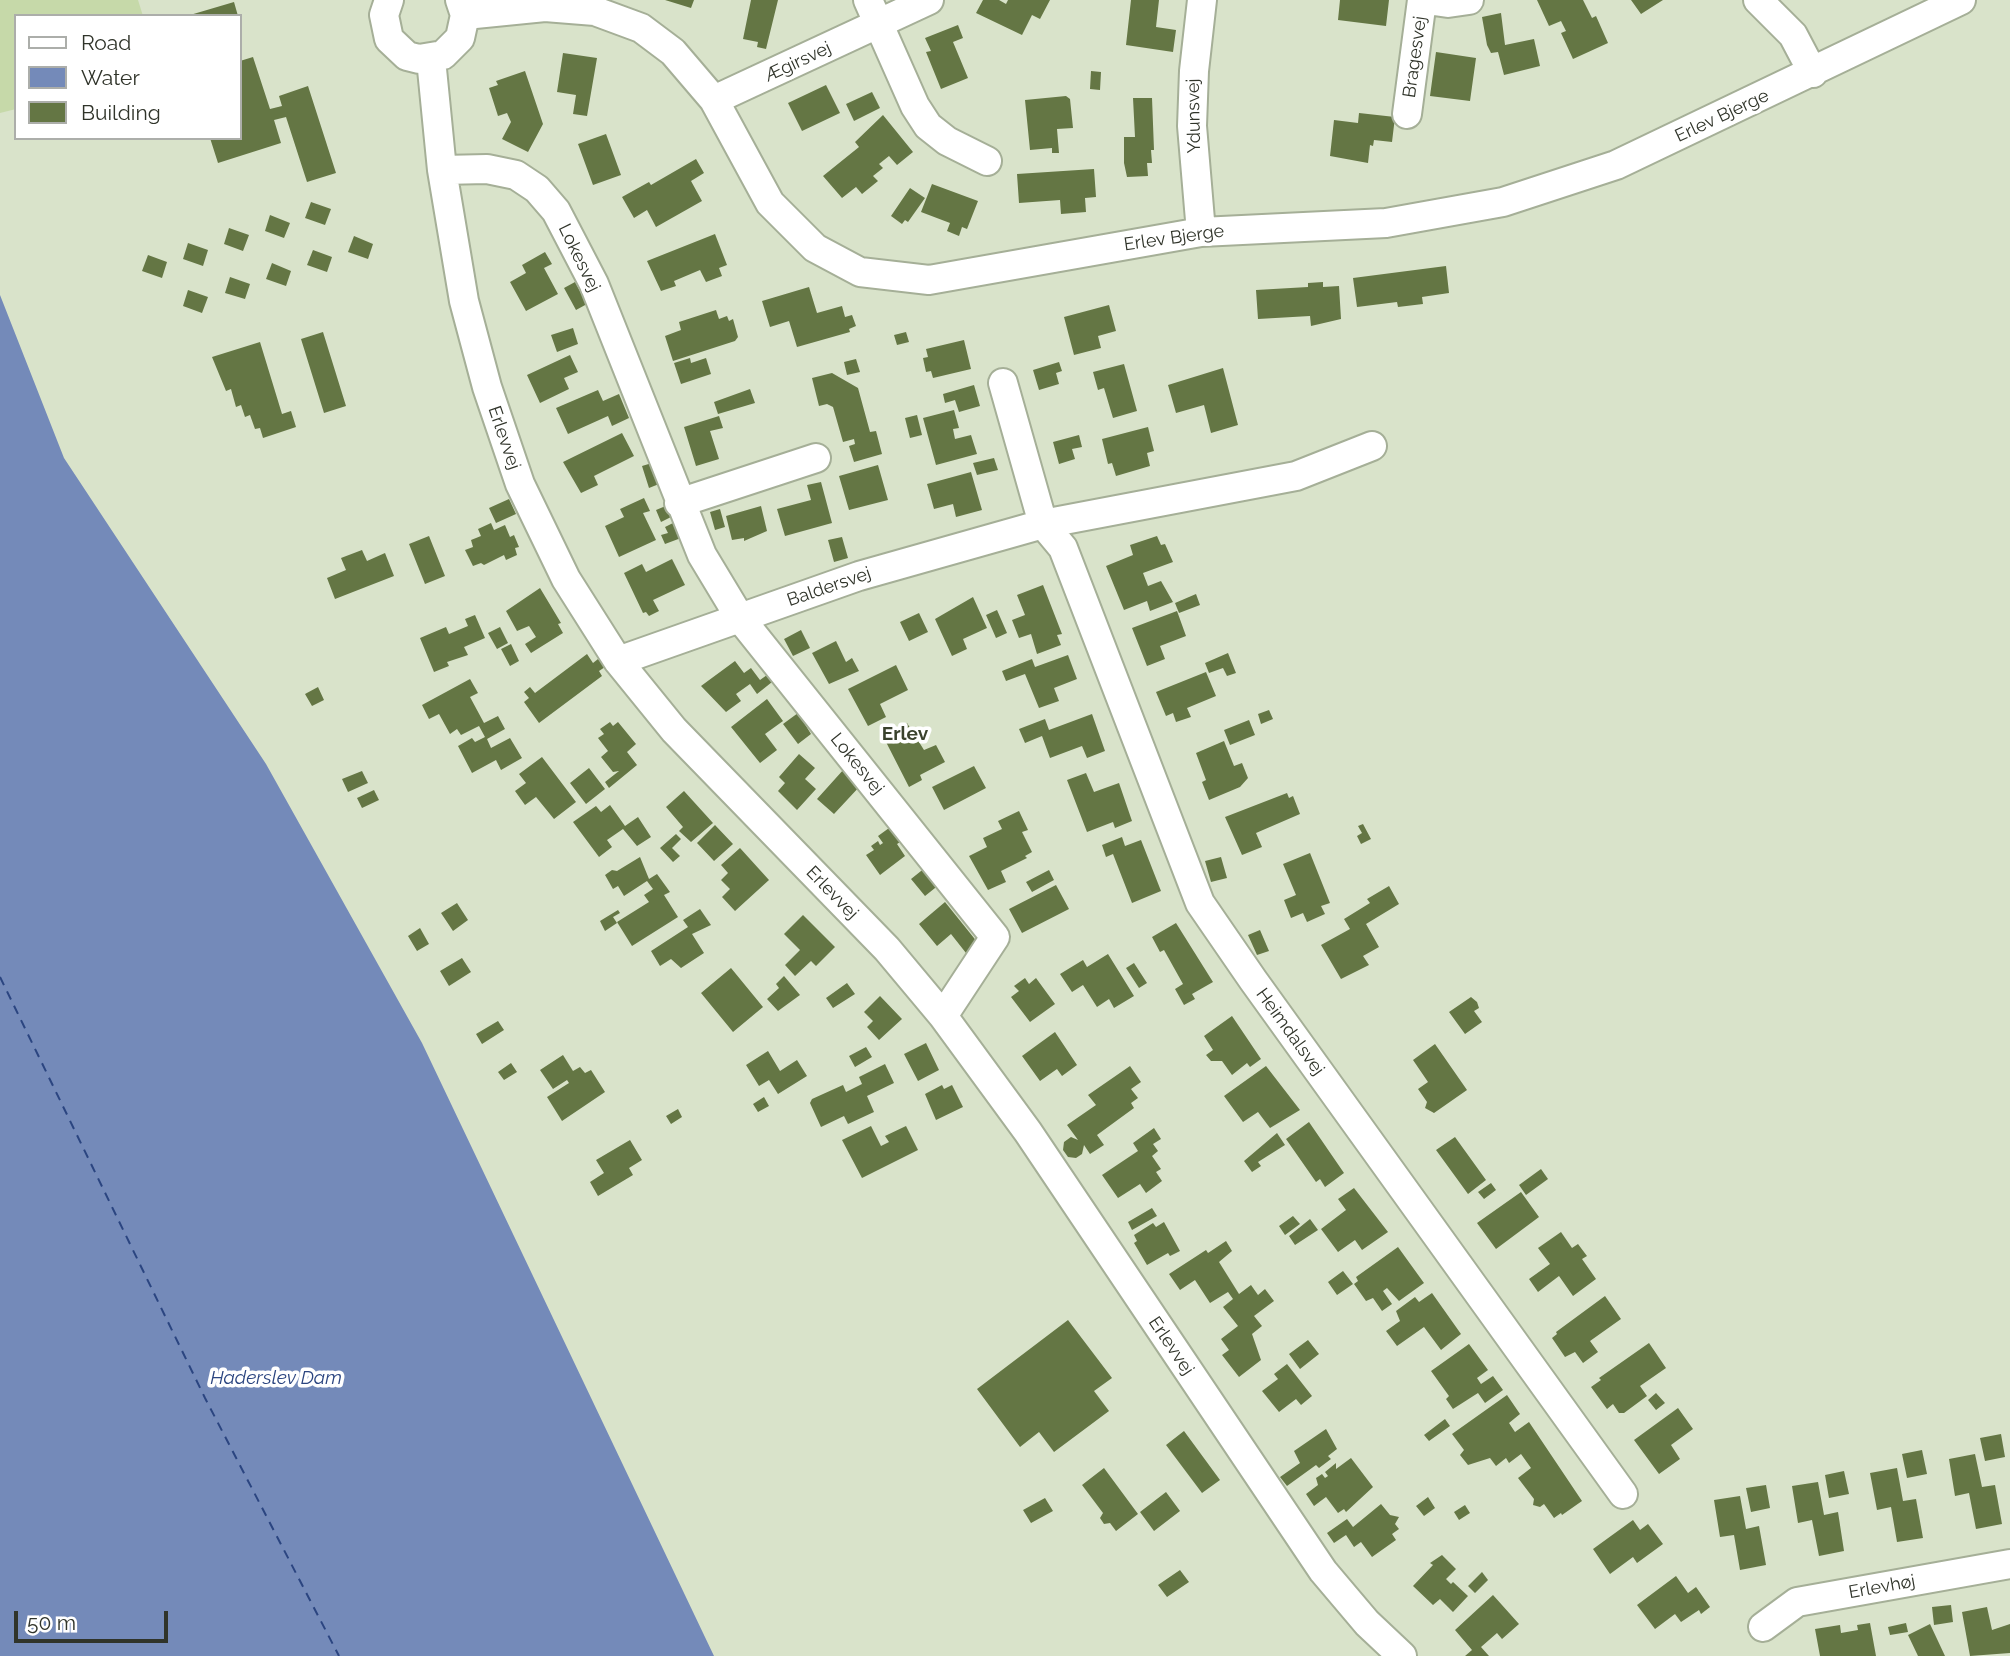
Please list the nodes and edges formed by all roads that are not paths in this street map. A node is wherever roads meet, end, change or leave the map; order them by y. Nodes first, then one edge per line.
1 (389, 0) edge
2 (929, 0) edge
3 (1202, 0) edge
4 (1425, 0) edge
5 (1469, 0) edge
6 (1758, 0) edge
7 (1951, 2) edge
8 (462, 7) edge
9 (875, 12) edge
10 (431, 59) junction
11 (1813, 73) junction
12 (715, 100) junction
13 (1407, 114) dead end
14 (987, 161) dead end
15 (443, 170) junction
16 (1201, 232) junction
17 (1003, 383) dead end
18 (1372, 446) dead end
19 (816, 458) dead end
20 (679, 503) junction
21 (1043, 524) junction
22 (740, 618) junction
23 (618, 661) junction
24 (943, 1016) junction
25 (1622, 1494) dead end
26 (2010, 1564) edge
27 (1763, 1627) dead end
28 (1402, 1656) edge

1 - 10 street
2 - 9 street, Ægirsvej
3 - 16 street, Ydunsvej
4 - 5 street, Bragesvej
4 - 13 street, Bragesvej
6 - 11 street
7 - 11 street, Erlev Bjerge
8 - 10 street
8 - 12 street, Erlev Bjerge
9 - 12 street, Ægirsvej
9 - 14 street
10 - 15 street, Erlevvej
11 - 16 street, Erlev Bjerge
12 - 16 street, Erlev Bjerge
15 - 20 street, Lokesvej
15 - 23 street, Erlevvej
17 - 21 street
18 - 21 street, Baldersvej
19 - 20 street
20 - 22 street, Lokesvej
21 - 22 street, Baldersvej
21 - 25 street, Heimdalsvej
22 - 23 street, Baldersvej
22 - 24 street, Lokesvej
23 - 24 street, Erlevvej
24 - 28 street, Erlevvej
26 - 27 street, Erlevhøj

